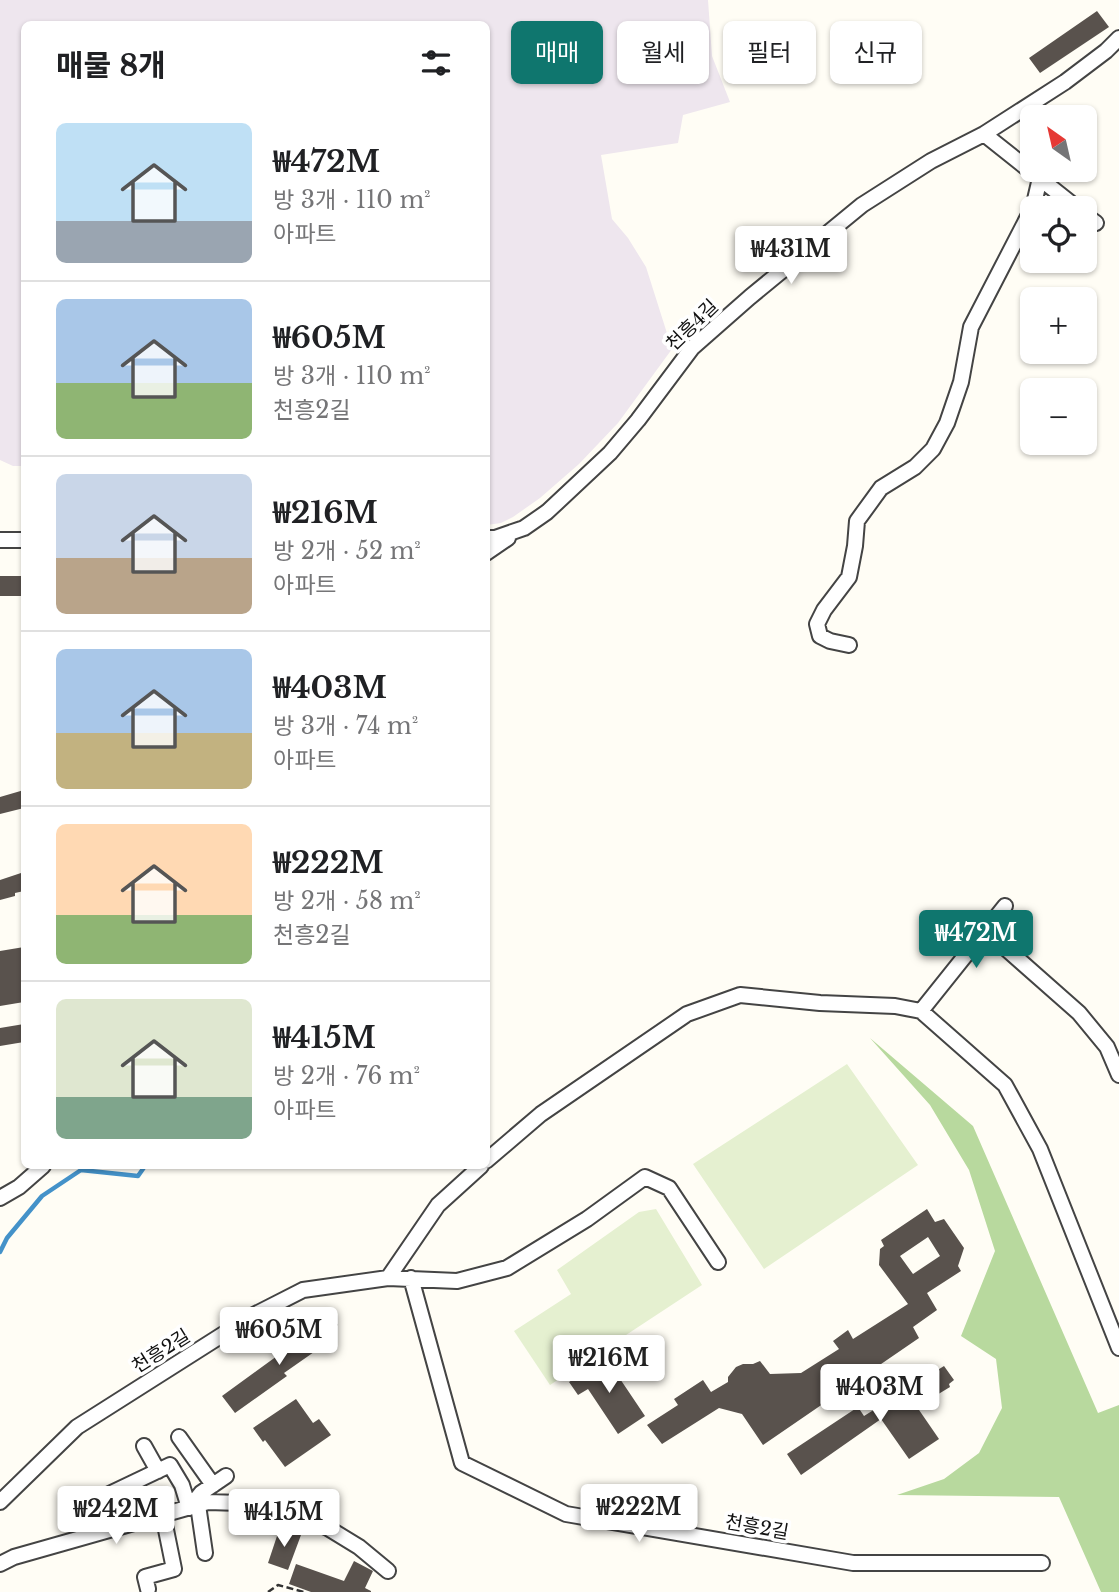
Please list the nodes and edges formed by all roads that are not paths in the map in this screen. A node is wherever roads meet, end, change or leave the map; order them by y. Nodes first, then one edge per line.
1 (1119, 38) edge
2 (984, 134) junction
3 (1020, 162) edge
4 (1045, 182) edge
5 (1062, 196) edge
6 (1020, 234) edge
7 (524, 527) junction
8 (490, 538) edge
9 (0, 540) edge
10 (21, 540) edge
11 (490, 550) edge
12 (849, 645) dead end
13 (1004, 906) dead end
14 (985, 930) junction
15 (921, 1012) junction
16 (1119, 1075) edge
17 (490, 1158) edge
18 (39, 1169) edge
19 (478, 1169) edge
20 (0, 1198) edge
21 (718, 1262) dead end
22 (388, 1278) junction
23 (411, 1278) junction
24 (1119, 1348) edge
25 (179, 1437) dead end
26 (144, 1447) dead end
27 (158, 1471) junction
28 (226, 1476) dead end
29 (213, 1485) junction
30 (106, 1496) dead end
31 (0, 1502) edge
32 (193, 1506) junction
33 (163, 1515) junction
34 (205, 1553) dead end
35 (1042, 1563) dead end
36 (0, 1564) edge
37 (388, 1572) dead end
38 (148, 1589) dead end

1 - 2 street, 천흥4길
2 - 3 street
2 - 7 street, 천흥4길
4 - 5 street
6 - 12 street
7 - 8 street, 천흥4길
7 - 11 street
9 - 10 street
13 - 14 street
14 - 15 street
14 - 16 street
15 - 17 street
15 - 24 street
18 - 20 street
19 - 22 street
21 - 23 street, 천흥2길
22 - 23 street, 천흥2길
22 - 31 street, 천흥2길
23 - 35 street, 천흥2길
25 - 29 street
26 - 27 street
27 - 30 street
27 - 32 street
28 - 29 street
29 - 32 street
32 - 33 street
32 - 34 street
32 - 37 street
33 - 36 street
33 - 38 street

